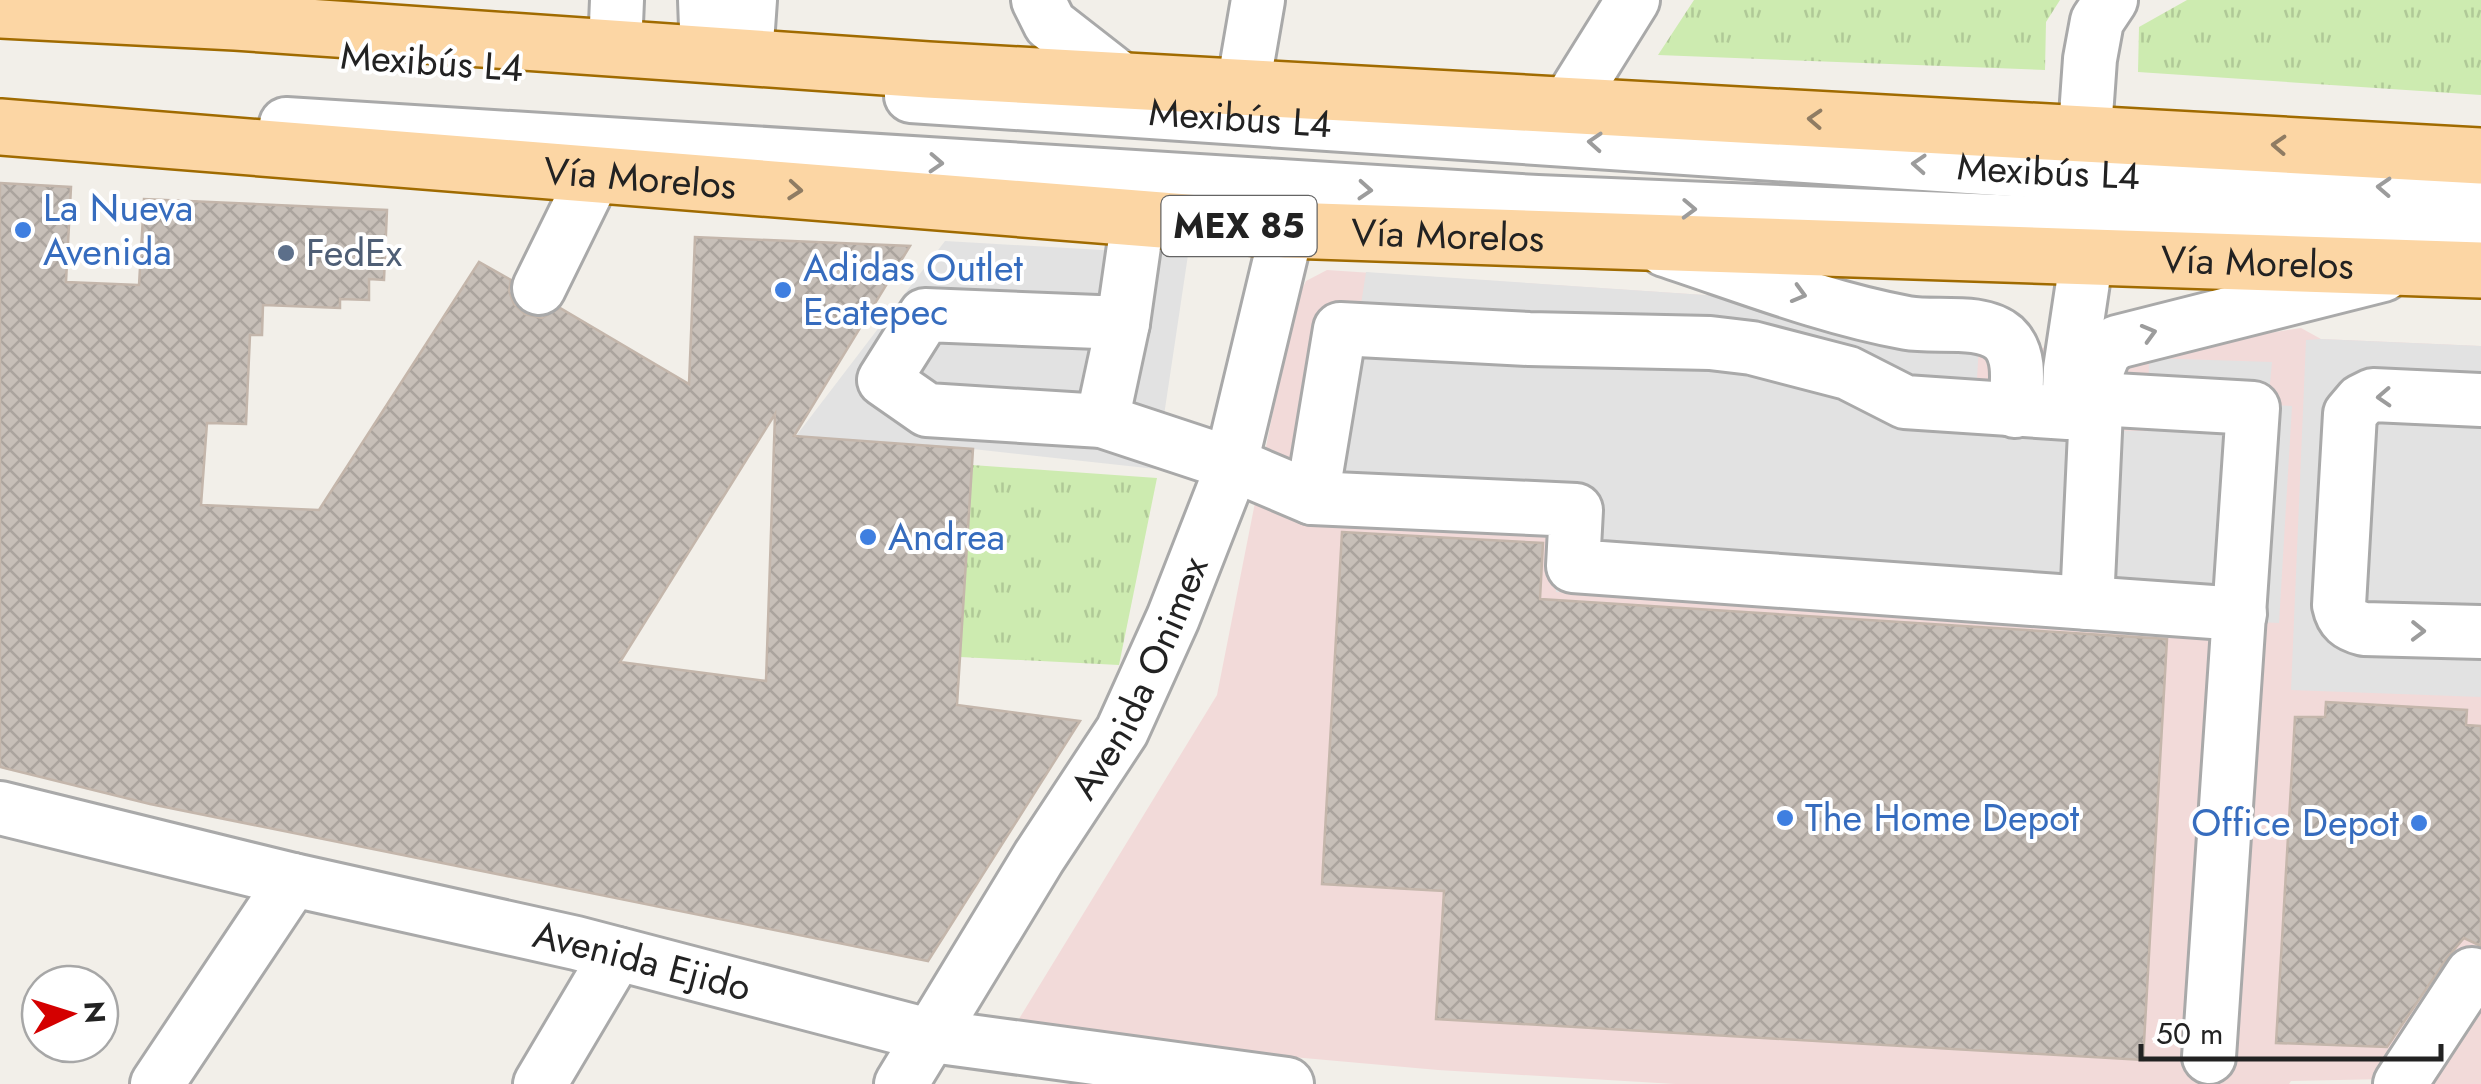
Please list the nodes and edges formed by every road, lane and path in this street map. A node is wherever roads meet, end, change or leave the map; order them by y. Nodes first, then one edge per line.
1 (705, 0) edge
2 (750, 0) edge
3 (1038, 0) edge
4 (1258, 0) edge
5 (1633, 0) edge
6 (2148, 0) edge
7 (0, 10) edge
8 (236, 11) edge
9 (2104, 11) edge
10 (616, 24) edge
11 (0, 34) edge
12 (726, 56) junction
13 (1123, 81) junction
14 (1243, 88) junction
15 (0, 105) edge
16 (1567, 106) junction
17 (0, 127) edge
18 (2083, 152) junction
19 (2481, 156) edge
20 (596, 174) junction
21 (2481, 192) edge
22 (1138, 218) junction
23 (1286, 230) junction
24 (2077, 240) junction
25 (2481, 240) edge
26 (1640, 242) junction
27 (2413, 268) junction
28 (2481, 270) edge
29 (539, 288) dead end
30 (1123, 323) junction
31 (2097, 398) junction
32 (2481, 400) edge
33 (2028, 412) junction
34 (1102, 421) junction
35 (1232, 464) junction
36 (1312, 498) junction
37 (2072, 602) junction
38 (2240, 614) junction
39 (2481, 632) edge
40 (0, 808) edge
41 (293, 880) junction
42 (617, 954) junction
43 (2472, 974) dead end
44 (932, 1036) junction
45 (2209, 1057) dead end
46 (1256, 1083) edge
47 (157, 1084) edge
48 (540, 1084) edge
49 (901, 1084) edge
50 (2400, 1084) edge

1 - 12 street
2 - 12 street
3 - 13 street
4 - 14 street
5 - 16 street
6 - 9 street
7 - 8 main road
8 - 10 main road
9 - 18 street
10 - 12 main road
18 -> 11 street, Mexibús L4
12 - 13 main road
13 - 14 main road
14 - 16 main road
15 -> 24 street, Mexibús L4
18 -> 16 main road
17 - 20 main road, Vía Morelos / MEX 85
19 -> 18 main road
21 -> 18 street, Mexibús L4
18 - 24 street
20 -> 22 main road, Vía Morelos / MEX 85
20 - 29 street
22 - 23 main road, Vía Morelos / MEX 85
22 - 30 street
23 - 26 main road, Vía Morelos / MEX 85
23 - 35 street, Avenida Onimex
24 - 25 street, Mexibús L4
24 - 26 main road, Vía Morelos / MEX 85
24 - 27 main road, Vía Morelos / MEX 85
24 - 33 street
26 -> 33 street
27 - 28 main road, Vía Morelos / MEX 85
31 -> 27 street
30 - 34 street
30 - 34 street
31 - 37 street
31 - 38 street
32 -> 39 street
33 - 36 street
34 - 35 street
35 - 36 street
35 - 44 street, Avenida Onimex
36 - 37 street
37 - 38 street
38 - 45 street
40 - 41 street, Avenida Ejido
41 - 42 street, Avenida Ejido
41 - 47 street
42 - 44 street, Avenida Ejido
42 - 48 street
43 - 50 street
44 - 46 street, Avenida Ejido
44 - 49 street, Avenida Onimex

